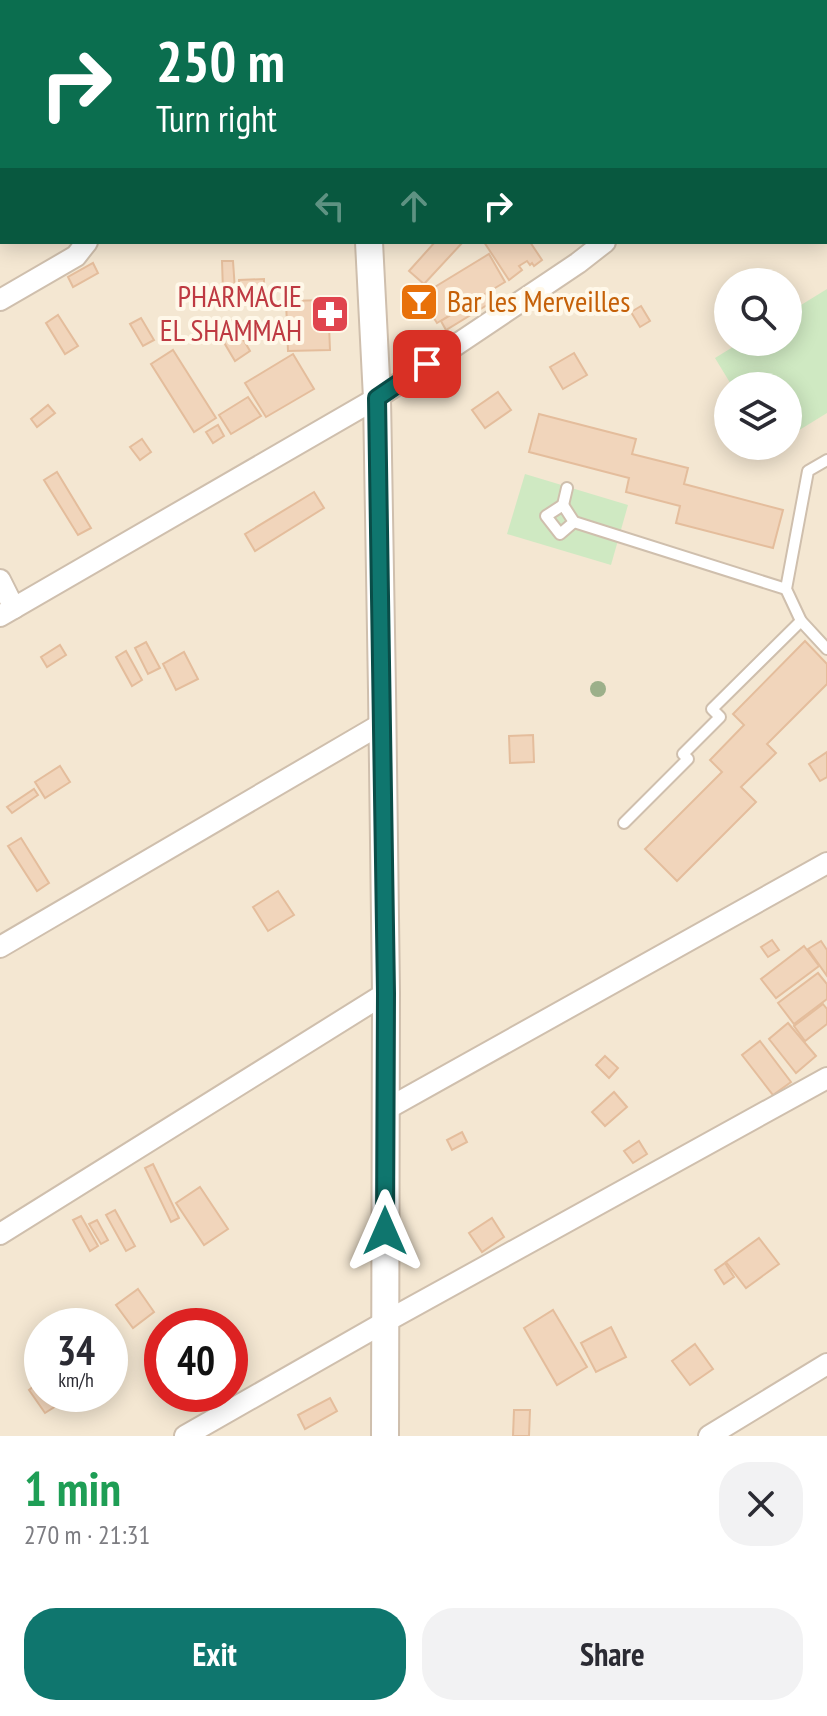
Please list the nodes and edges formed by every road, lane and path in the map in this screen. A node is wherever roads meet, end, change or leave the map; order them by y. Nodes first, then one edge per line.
1 (85, 244) edge
2 (369, 244) edge
3 (602, 244) edge
4 (0, 300) edge
5 (377, 398) junction
6 (827, 460) edge
7 (567, 488) dead end
8 (563, 505) junction
9 (574, 522) junction
10 (0, 580) edge
11 (786, 589) junction
12 (7, 612) edge
13 (801, 621) junction
14 (827, 649) edge
15 (383, 723) junction
16 (624, 823) dead end
17 (827, 863) edge
18 (0, 947) edge
19 (386, 993) junction
20 (827, 1078) edge
21 (385, 1110) junction
22 (0, 1234) edge
23 (385, 1322) junction
24 (827, 1364) edge
25 (185, 1436) edge
26 (385, 1436) edge
27 (709, 1436) edge

1 - 4 street
2 - 5 street
3 - 5 street
5 - 12 street
5 - 15 street
6 - 11 lane
7 - 8 lane
8 - 9 lane
8 - 9 lane
9 - 11 lane
10 - 12 street
11 - 13 lane
13 - 14 lane
13 - 16 lane
15 - 18 street
15 - 19 street
17 - 21 street
19 - 21 street
19 - 22 street
20 - 23 street
21 - 23 street
23 - 25 street
23 - 26 street
24 - 27 street

